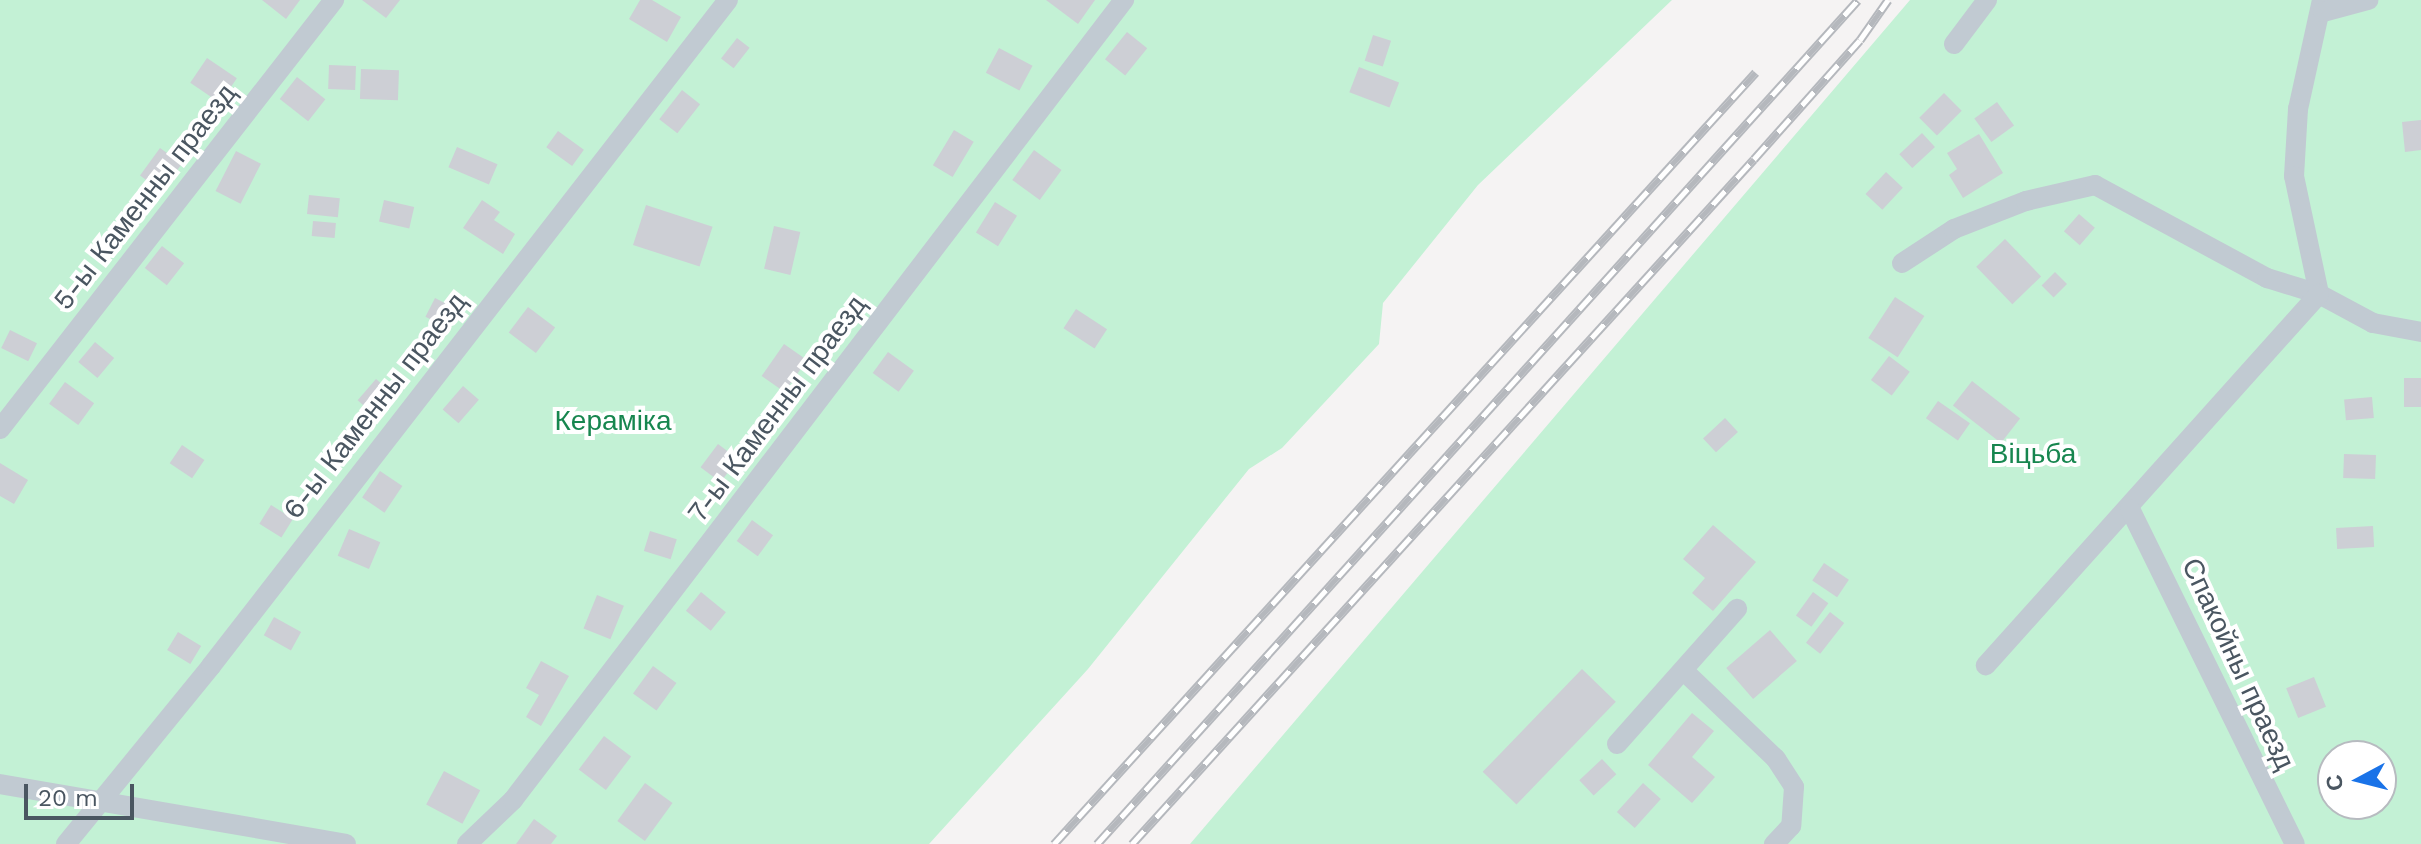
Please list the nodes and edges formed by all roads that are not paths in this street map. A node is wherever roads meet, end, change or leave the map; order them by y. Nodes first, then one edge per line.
1 (334, 0) edge
2 (728, 0) edge
3 (1124, 0) edge
4 (1987, 0) edge
5 (2368, 0) edge
6 (2322, 6) edge
7 (1954, 44) dead end
8 (1902, 263) dead end
9 (2319, 294) junction
10 (2421, 332) edge
11 (0, 429) edge
12 (2130, 509) junction
13 (1737, 609) dead end
14 (1986, 665) dead end
15 (1684, 671) junction
16 (1617, 744) dead end
17 (0, 784) edge
18 (99, 801) junction
19 (66, 844) edge
20 (346, 844) edge
21 (467, 844) edge
22 (1774, 844) edge
23 (2295, 844) edge

1 - 11 lane, 5-ы Каменны праезд
2 - 18 lane, 6-ы Каменны праезд
3 - 21 lane, 7-ы Каменны праезд
4 - 7 lane
5 - 6 lane
6 - 9 lane
8 - 9 lane
9 - 10 lane
9 - 12 lane
12 - 14 lane
12 - 23 lane, Спакойны праезд
13 - 15 lane
15 - 16 lane
15 - 22 lane
17 - 18 lane
18 - 19 lane, 6-ы Каменны праезд
18 - 20 lane

